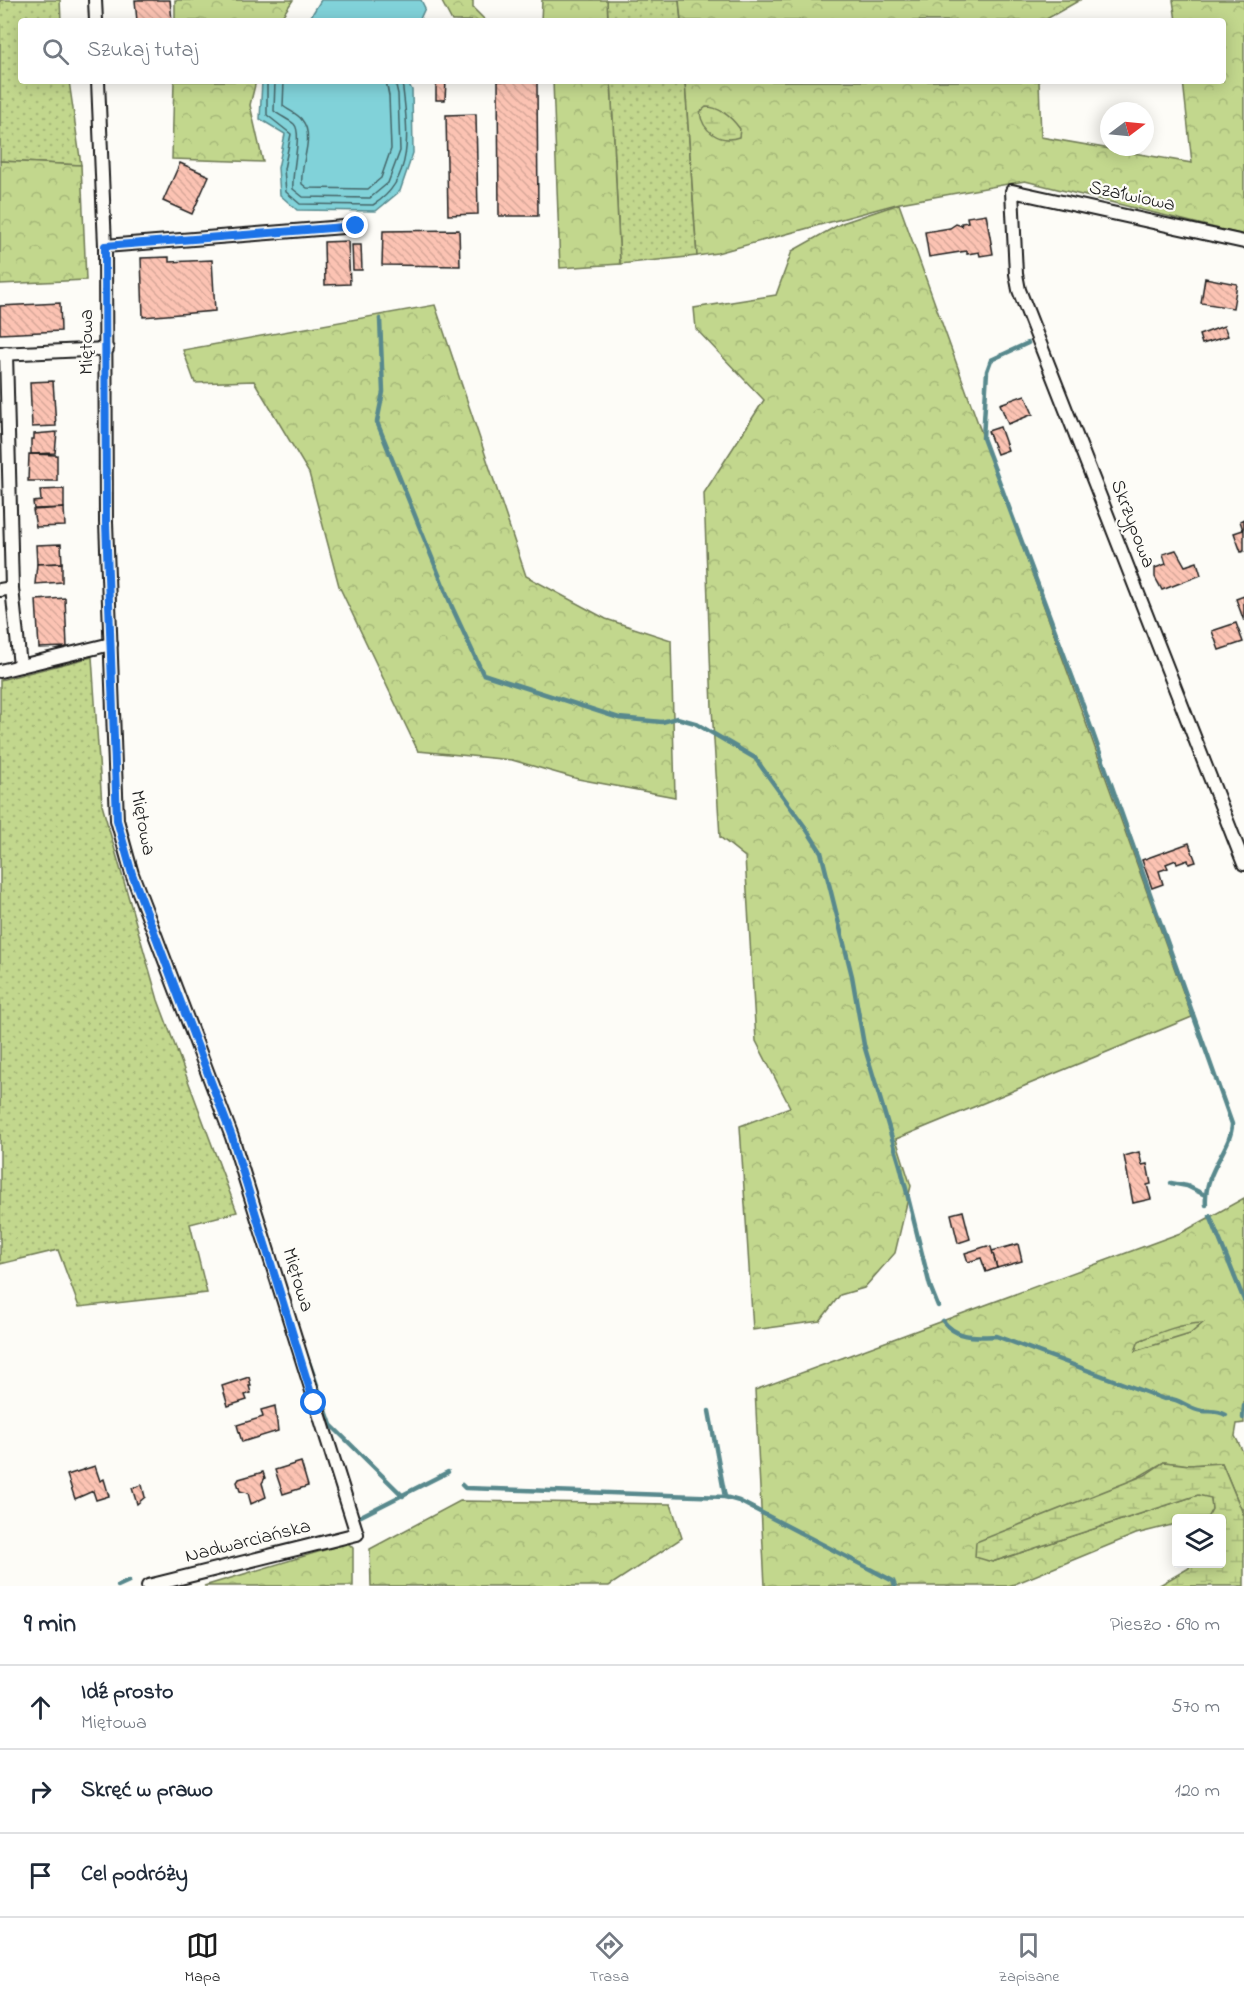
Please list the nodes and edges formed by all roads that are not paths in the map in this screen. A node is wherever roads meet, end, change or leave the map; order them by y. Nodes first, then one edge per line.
1 (95, 0) edge
2 (96, 18) edge
3 (98, 84) edge
4 (1012, 191) joint
5 (356, 226) dead end
6 (1244, 242) edge
7 (105, 246) junction
8 (107, 349) junction
9 (3, 354) edge
10 (5, 458) edge
11 (6, 589) edge
12 (111, 644) junction
13 (20, 666) junction
14 (0, 671) edge
15 (1244, 864) edge
16 (357, 1534) joint
17 (147, 1586) edge

1 - 2 street
3 - 7 street, Miętowa
4 - 6 street, Szałwiowa
4 - 15 street, Skrzypowa
5 - 7 street
7 - 8 street, Miętowa
8 - 9 street
8 - 12 street, Miętowa
9 - 10 street
10 - 11 street
11 - 13 street
12 - 13 street
12 - 16 street, Miętowa
13 - 14 street
16 - 17 street, Nadwarciańska

